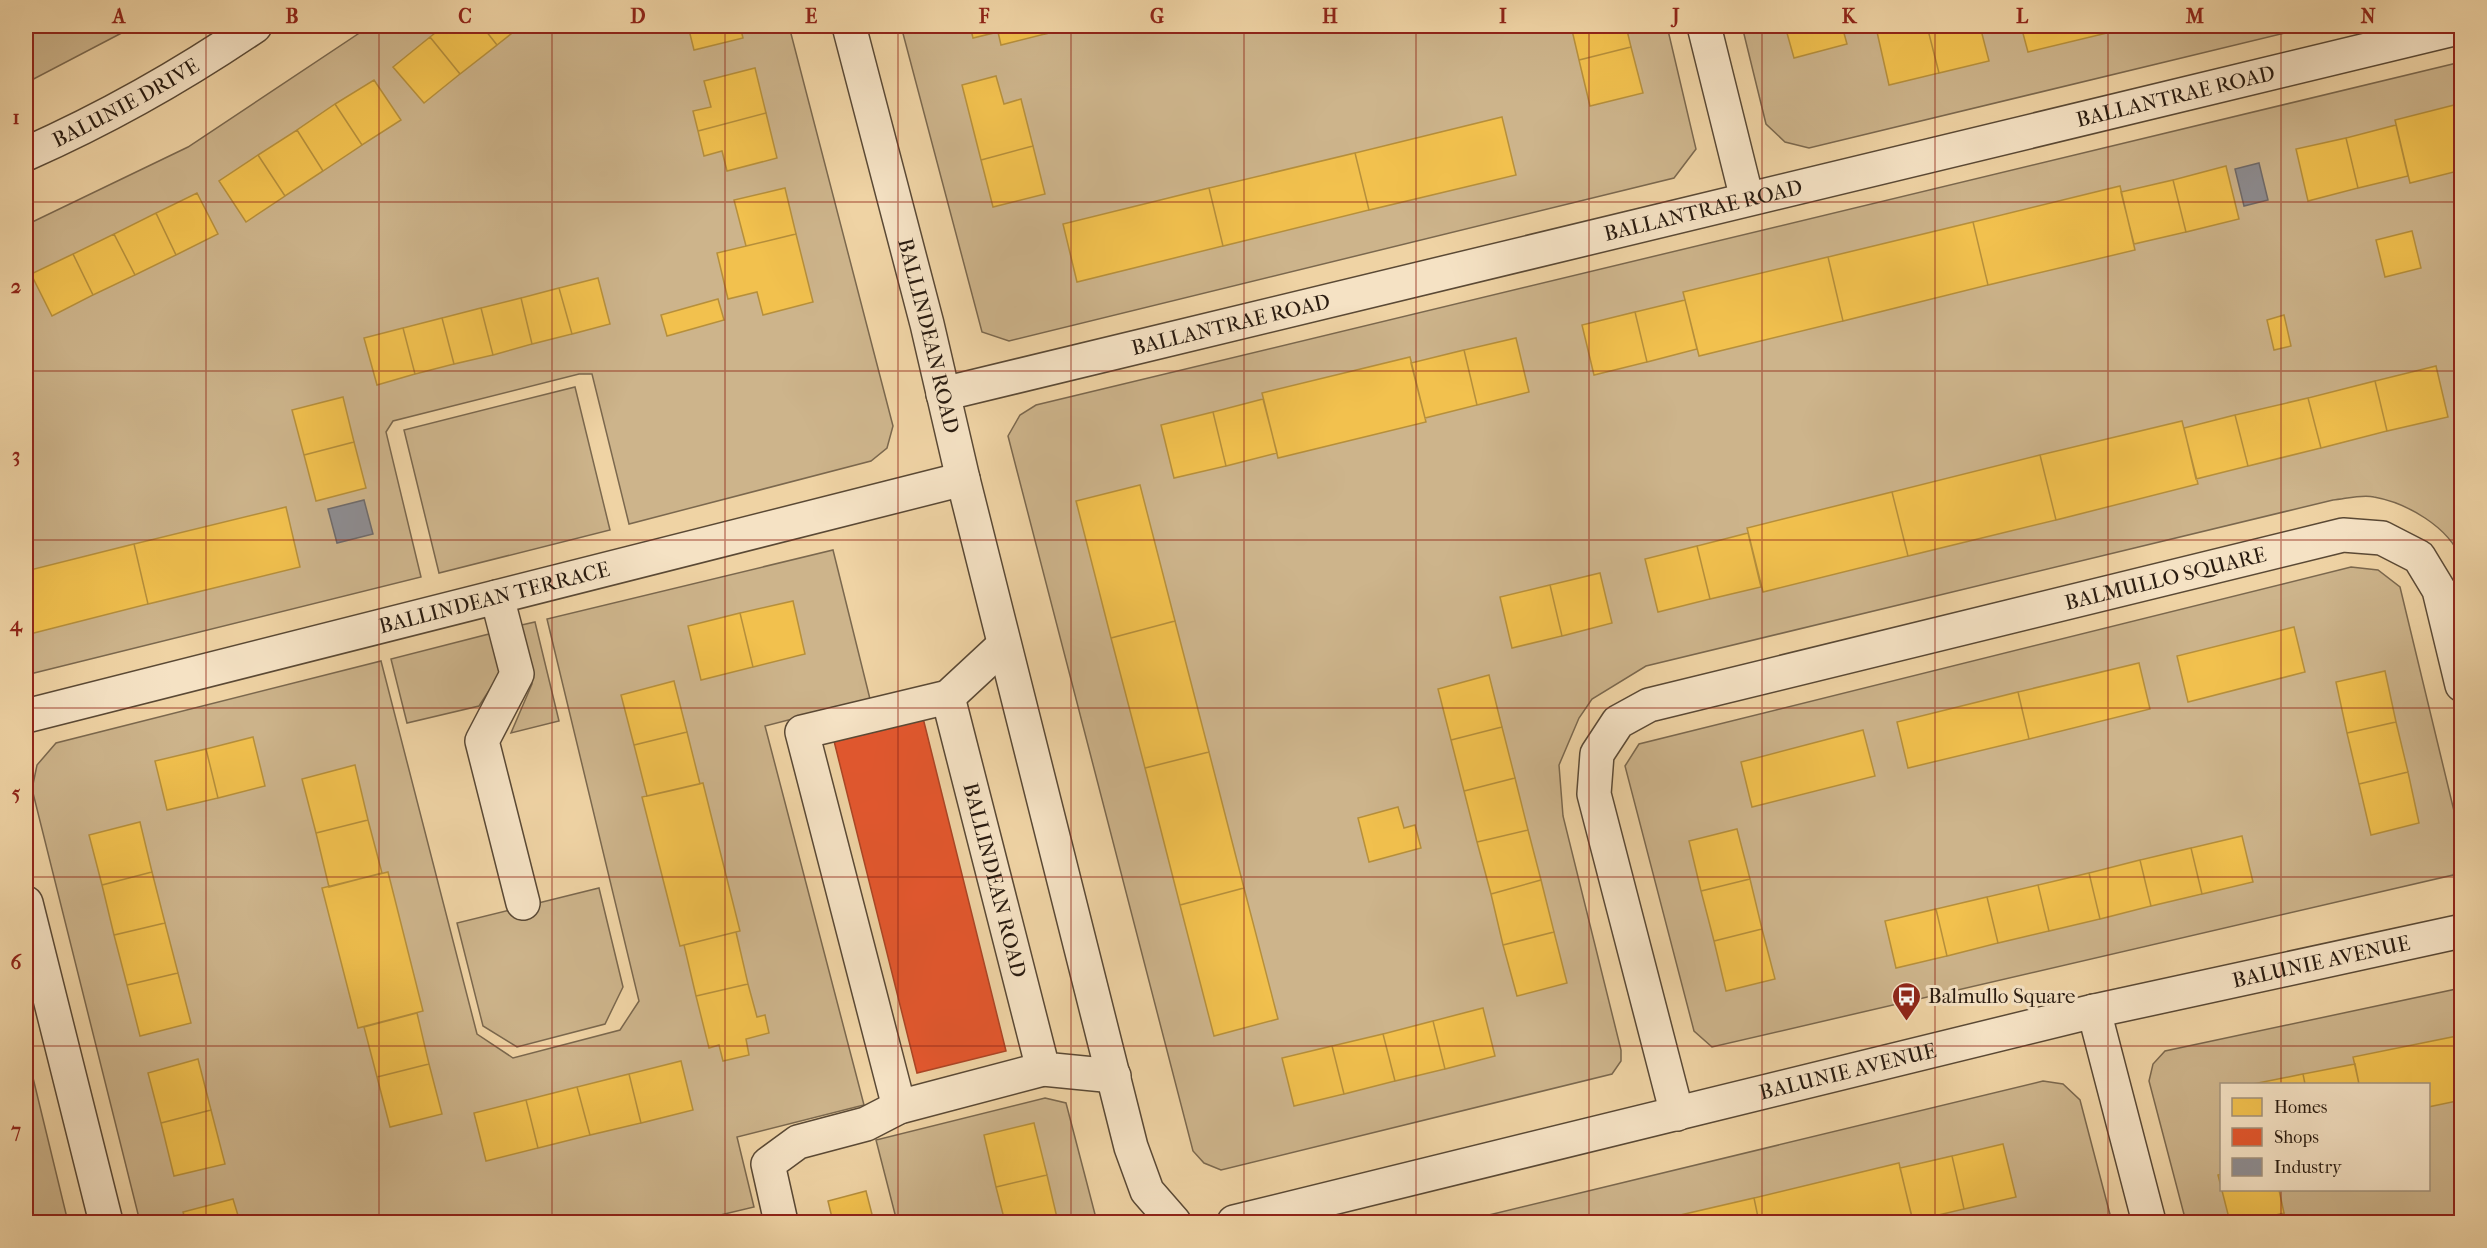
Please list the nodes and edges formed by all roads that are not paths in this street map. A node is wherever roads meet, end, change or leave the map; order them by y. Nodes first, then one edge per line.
1 (255, 26) edge
2 (849, 26) edge
3 (1704, 26) edge
4 (2462, 27) edge
5 (26, 154) edge
6 (1747, 199) junction
7 (943, 394) junction
8 (963, 479) junction
9 (497, 597) junction
10 (1004, 645) junction
11 (2462, 685) edge
12 (948, 697) junction
13 (26, 716) edge
14 (26, 903) edge
15 (523, 903) dead end
16 (2462, 931) edge
17 (2094, 1011) junction
18 (1043, 1069) junction
19 (1114, 1076) junction
20 (899, 1107) junction
21 (1677, 1114) junction
22 (106, 1222) edge
23 (782, 1222) edge
24 (1174, 1222) edge
25 (1234, 1222) edge
26 (2150, 1222) edge

1 - 5 street, BALUNIE DRIVE
2 - 7 street, BALLINDEAN ROAD
3 - 6 street
4 - 6 street, BALLANTRAE ROAD
6 - 7 street, BALLANTRAE ROAD
7 - 8 street, BALLINDEAN ROAD
8 - 9 street, BALLINDEAN TERRACE
8 - 10 street, BALLINDEAN ROAD
9 - 13 street, BALLINDEAN TERRACE
9 - 15 street
10 - 12 street
10 - 19 street, BALLINDEAN ROAD
11 - 21 street, BALMULLO SQUARE
12 - 18 street, BALLINDEAN ROAD
12 - 20 street
14 - 22 street
16 - 17 street, BALUNIE AVENUE
17 - 21 street, BALUNIE AVENUE
17 - 26 street
18 - 19 street
18 - 20 street
19 - 24 street, BALLINDEAN ROAD
20 - 23 street
21 - 25 street, BALUNIE AVENUE

